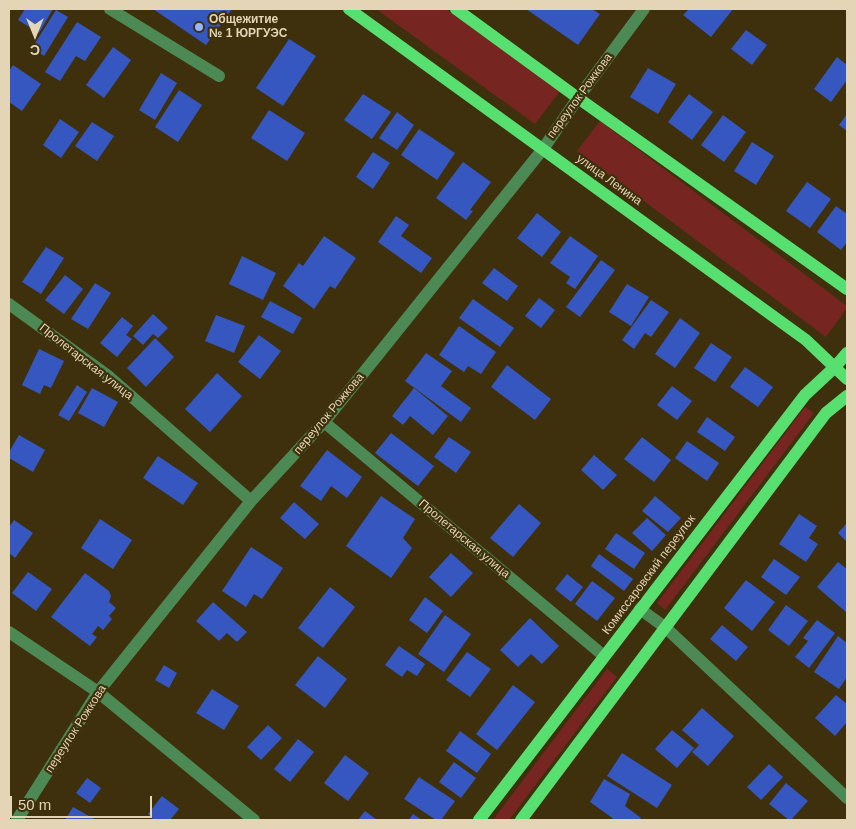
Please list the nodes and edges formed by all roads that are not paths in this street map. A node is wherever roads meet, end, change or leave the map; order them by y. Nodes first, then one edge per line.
1 (110, 9) edge
2 (350, 9) edge
3 (456, 9) edge
4 (644, 9) edge
5 (219, 76) dead end
6 (578, 98) junction
7 (543, 149) junction
8 (847, 289) edge
9 (9, 304) edge
10 (847, 353) edge
11 (835, 368) junction
12 (847, 379) edge
13 (847, 396) edge
14 (324, 422) junction
15 (251, 501) junction
16 (640, 609) junction
17 (666, 628) junction
18 (9, 632) edge
19 (604, 656) junction
20 (98, 692) junction
21 (847, 798) edge
22 (17, 820) edge
23 (254, 820) edge
24 (479, 820) edge
25 (521, 820) edge

1 - 5 street
2 - 7 main road, улица Ленина
3 - 6 main road
4 - 6 street, переулок Рожкова
6 - 7 street, переулок Рожкова
6 - 8 main road
7 - 11 main road, улица Ленина
7 - 14 street, переулок Рожкова
9 - 15 street, Пролетарская улица
10 - 11 main road, Комиссаровский переулок
11 - 12 main road, улица Ленина
11 - 16 main road, Комиссаровский переулок
13 - 17 main road
14 - 15 street, переулок Рожкова
14 - 19 street, Пролетарская улица
15 - 20 street, переулок Рожкова
16 - 17 street
16 - 19 main road, Комиссаровский переулок
17 - 21 street
17 - 25 main road
18 - 20 street
19 - 24 main road, Комиссаровский переулок
20 - 22 street, переулок Рожкова
20 - 23 street

